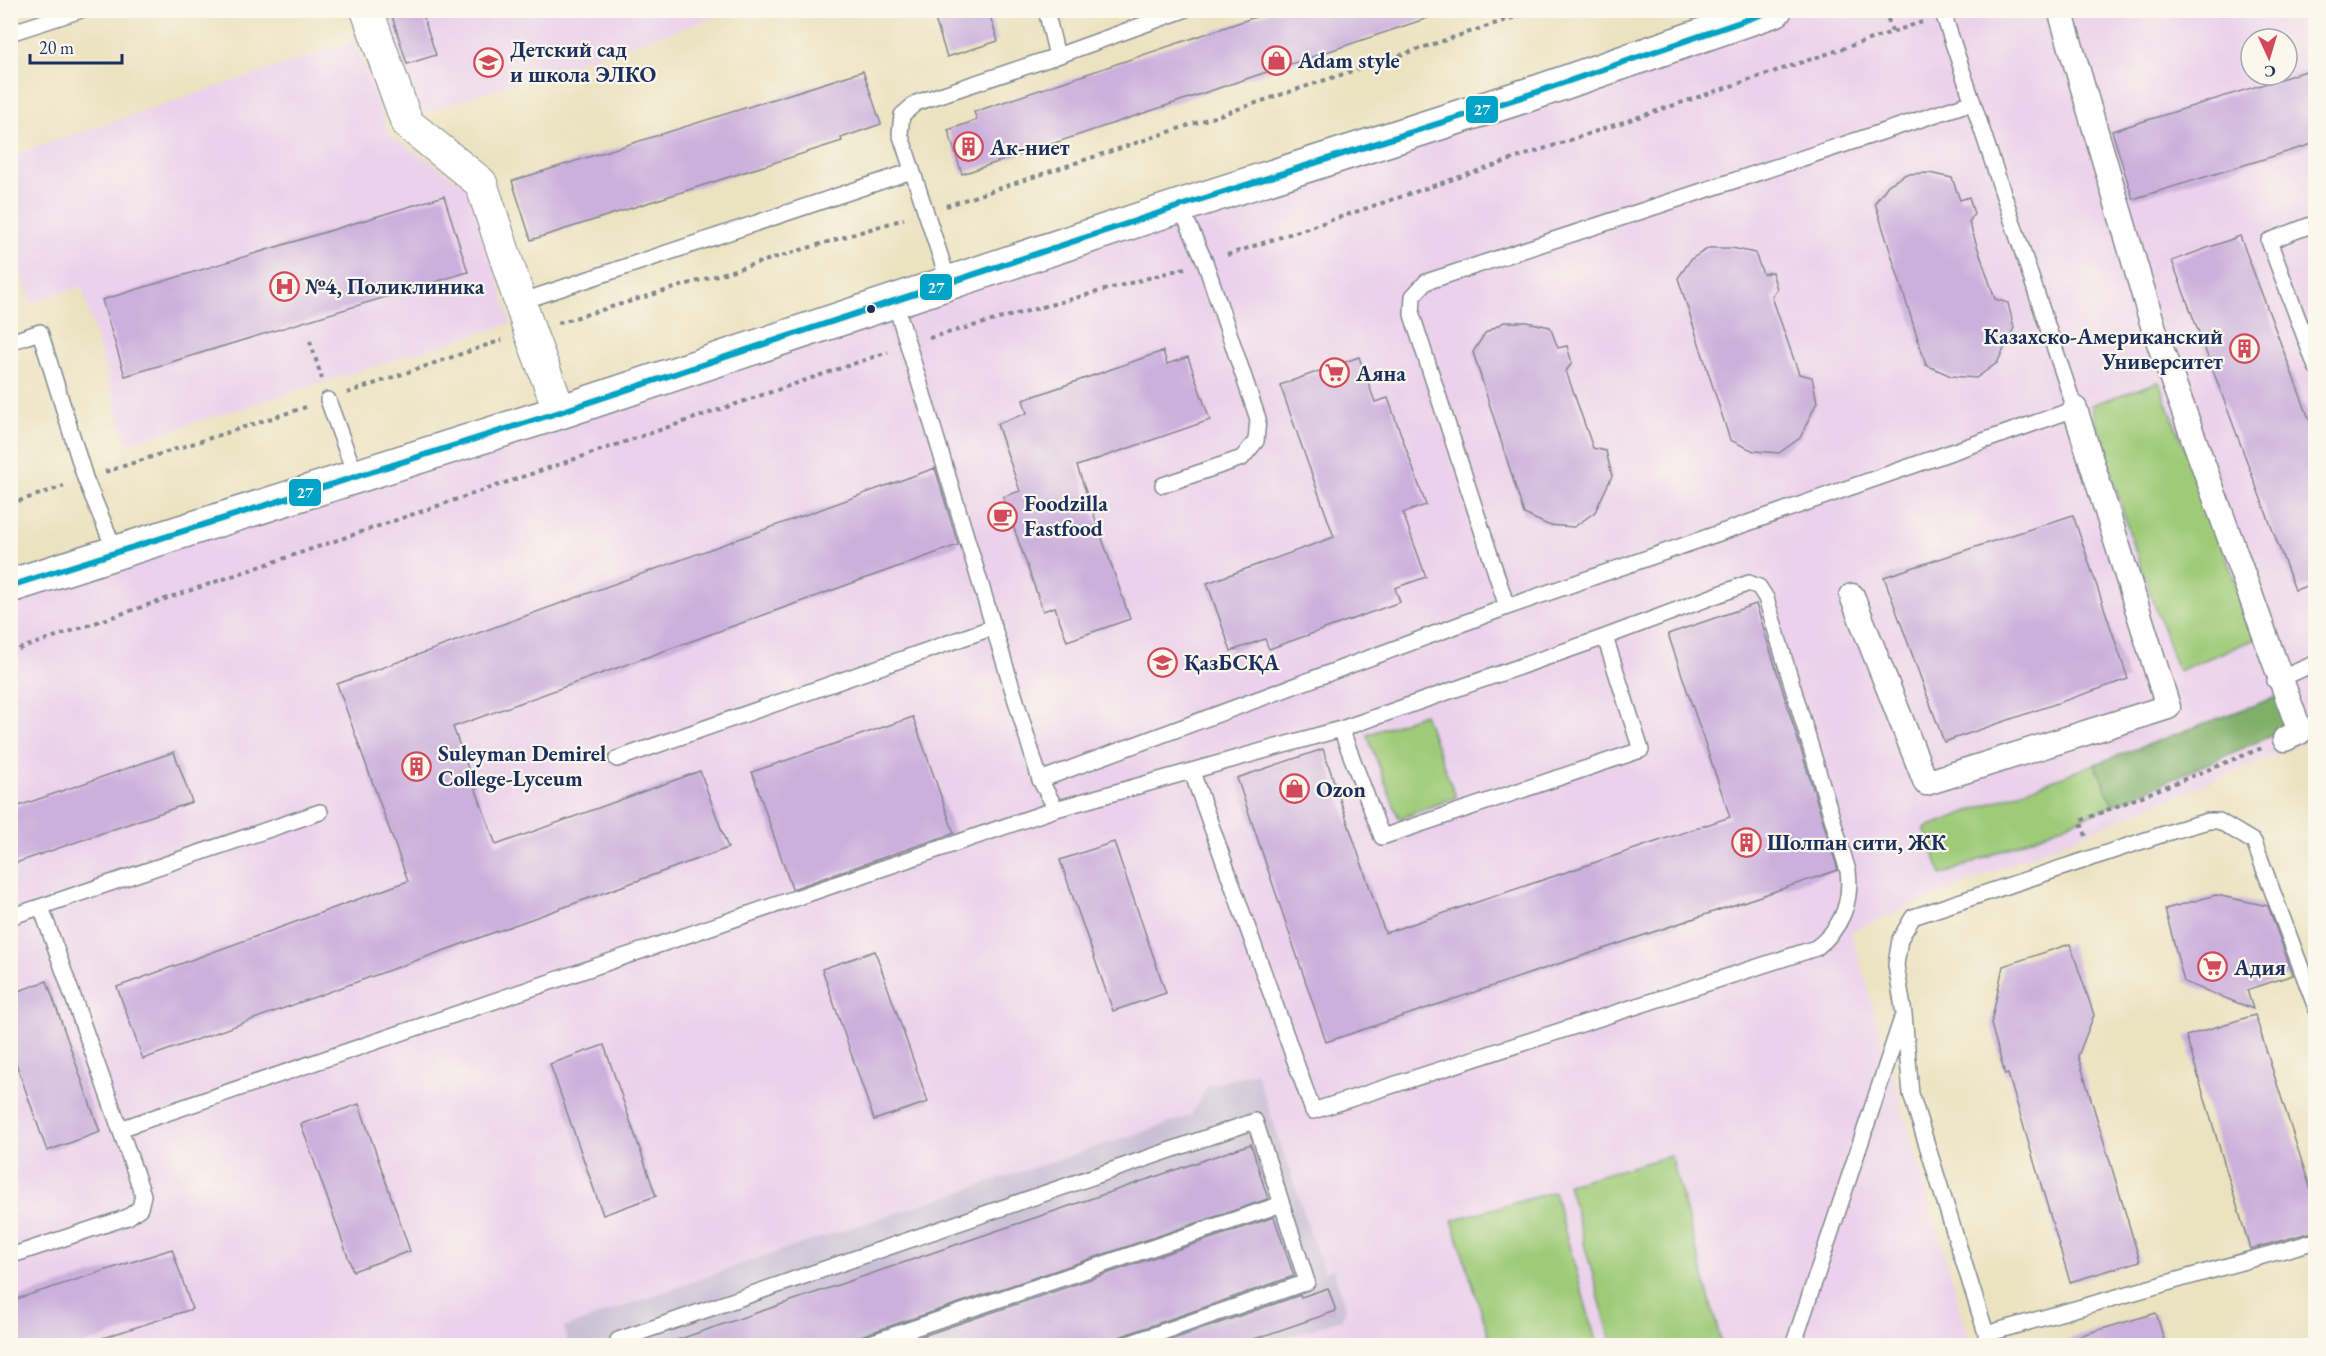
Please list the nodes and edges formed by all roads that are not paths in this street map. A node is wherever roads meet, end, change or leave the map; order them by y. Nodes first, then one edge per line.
1 (81, 10) edge
2 (367, 10) edge
3 (1046, 10) edge
4 (1184, 10) edge
5 (1775, 10) edge
6 (2060, 10) edge
7 (1942, 13) edge
8 (10, 33) edge
9 (1058, 56) junction
10 (1973, 102) junction
11 (912, 171) junction
12 (1180, 206) junction
13 (2316, 223) edge
14 (949, 283) junction
15 (520, 302) junction
16 (895, 302) junction
17 (10, 342) edge
18 (2316, 367) edge
19 (328, 400) road end
20 (2075, 409) junction
21 (560, 412) junction
22 (356, 477) junction
23 (1163, 484) dead end
24 (116, 553) junction
25 (10, 586) edge
26 (1852, 596) dead end
27 (1507, 607) junction
28 (994, 627) junction
29 (1605, 637) junction
30 (2316, 663) edge
31 (2277, 680) junction
32 (1341, 729) junction
33 (2285, 739) road end
34 (617, 759) dead end
35 (1192, 772) junction
36 (1040, 780) junction
37 (1056, 809) junction
38 (320, 812) dead end
39 (41, 907) junction
40 (10, 917) edge
41 (2316, 1008) edge
42 (1904, 1014) junction
43 (120, 1129) junction
44 (1282, 1204) junction
45 (2316, 1241) edge
46 (10, 1256) edge
47 (1988, 1340) edge
48 (620, 1346) edge
49 (861, 1346) edge
50 (1122, 1346) edge
51 (1793, 1346) edge

1 - 8 lane
2 - 15 street
3 - 9 lane
4 - 9 lane
5 - 12 street
6 - 31 street
7 - 10 lane
9 - 11 lane
10 - 20 lane
10 - 27 lane
11 - 14 lane
11 - 15 lane
12 - 14 street
12 - 23 lane
13 - 18 lane
14 - 16 street
15 - 21 street
16 - 21 street
16 - 28 lane
17 - 24 lane
19 - 22 lane
20 - 26 street
20 - 27 lane
21 - 22 street
22 - 24 street
24 - 25 street
27 - 36 lane
28 - 34 lane
28 - 36 lane
29 - 32 lane
29 - 32 lane
29 - 35 lane
30 - 31 lane
31 - 33 street
32 - 35 lane
35 - 37 lane
36 - 37 lane
37 - 43 lane
38 - 39 lane
39 - 40 lane
39 - 43 lane
41 - 42 lane
42 - 47 lane
42 - 51 lane
43 - 46 lane
44 - 48 lane
44 - 49 lane
44 - 50 lane
45 - 47 lane

